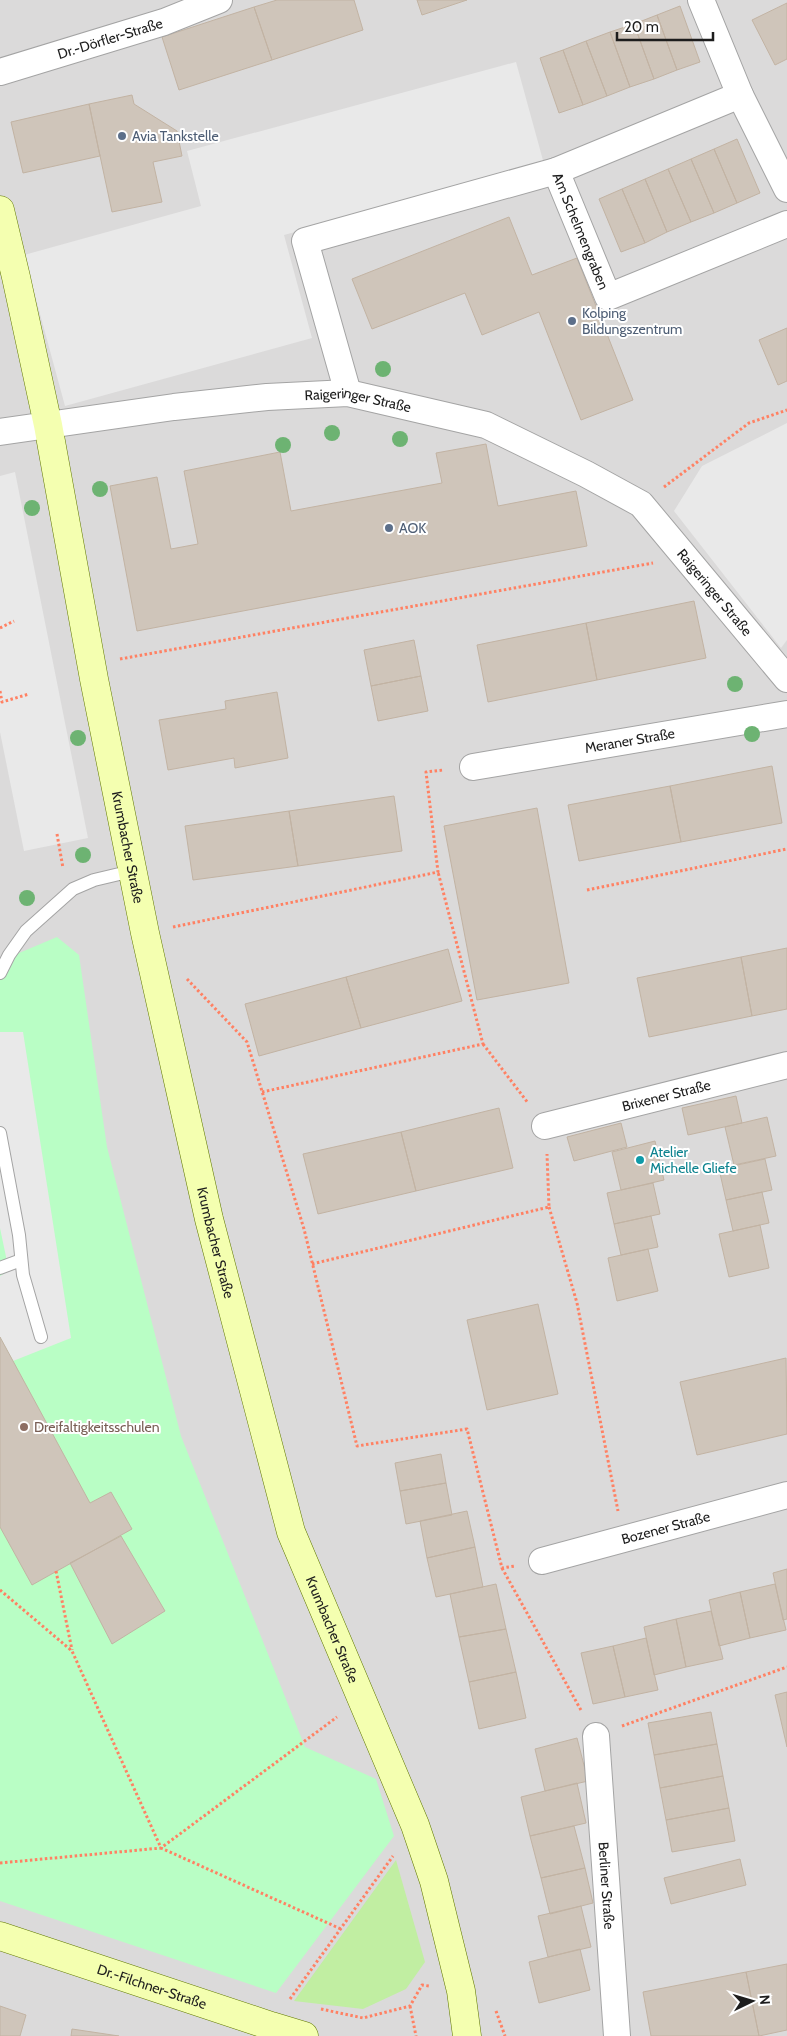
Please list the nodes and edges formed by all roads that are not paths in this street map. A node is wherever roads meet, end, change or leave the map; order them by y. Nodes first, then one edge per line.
1 (219, 0) edge
2 (701, 0) edge
3 (0, 72) edge
4 (740, 95) junction
5 (556, 170) junction
6 (787, 189) edge
7 (0, 210) edge
8 (787, 224) edge
9 (348, 393) junction
10 (48, 425) junction
11 (0, 432) edge
12 (787, 679) edge
13 (787, 714) edge
14 (473, 767) road end
15 (132, 871) junction
16 (0, 973) edge
17 (787, 1065) edge
18 (545, 1126) road end
19 (0, 1133) edge
20 (21, 1260) junction
21 (0, 1268) edge
22 (41, 1337) dead end
23 (787, 1495) edge
24 (542, 1561) road end
25 (596, 1736) road end
26 (0, 1936) edge
27 (270, 2031) edge
28 (304, 2036) edge
29 (467, 2036) edge
30 (617, 2036) edge

1 - 3 street, Dr.-Dörfler-Straße
2 - 4 street
4 - 5 street, Am Schelmengraben
4 - 6 street
5 - 8 street, Am Schelmengraben
5 - 9 street
7 - 10 main road
9 - 10 street, Raigeringer Straße
9 - 12 street, Raigeringer Straße
10 - 11 street, Raigeringer Straße
10 - 15 main road, Krumbacher Straße
13 - 14 street, Meraner Straße
15 - 16 lane
15 - 29 main road, Krumbacher Straße
17 - 18 street, Brixener Straße
19 - 20 lane
20 - 21 lane
20 - 22 lane
23 - 24 street, Bozener Straße
25 - 30 street, Berliner Straße
26 - 27 main road, Dr.-Filchner-Straße
27 - 28 main road, Dr.-Filchner-Straße

